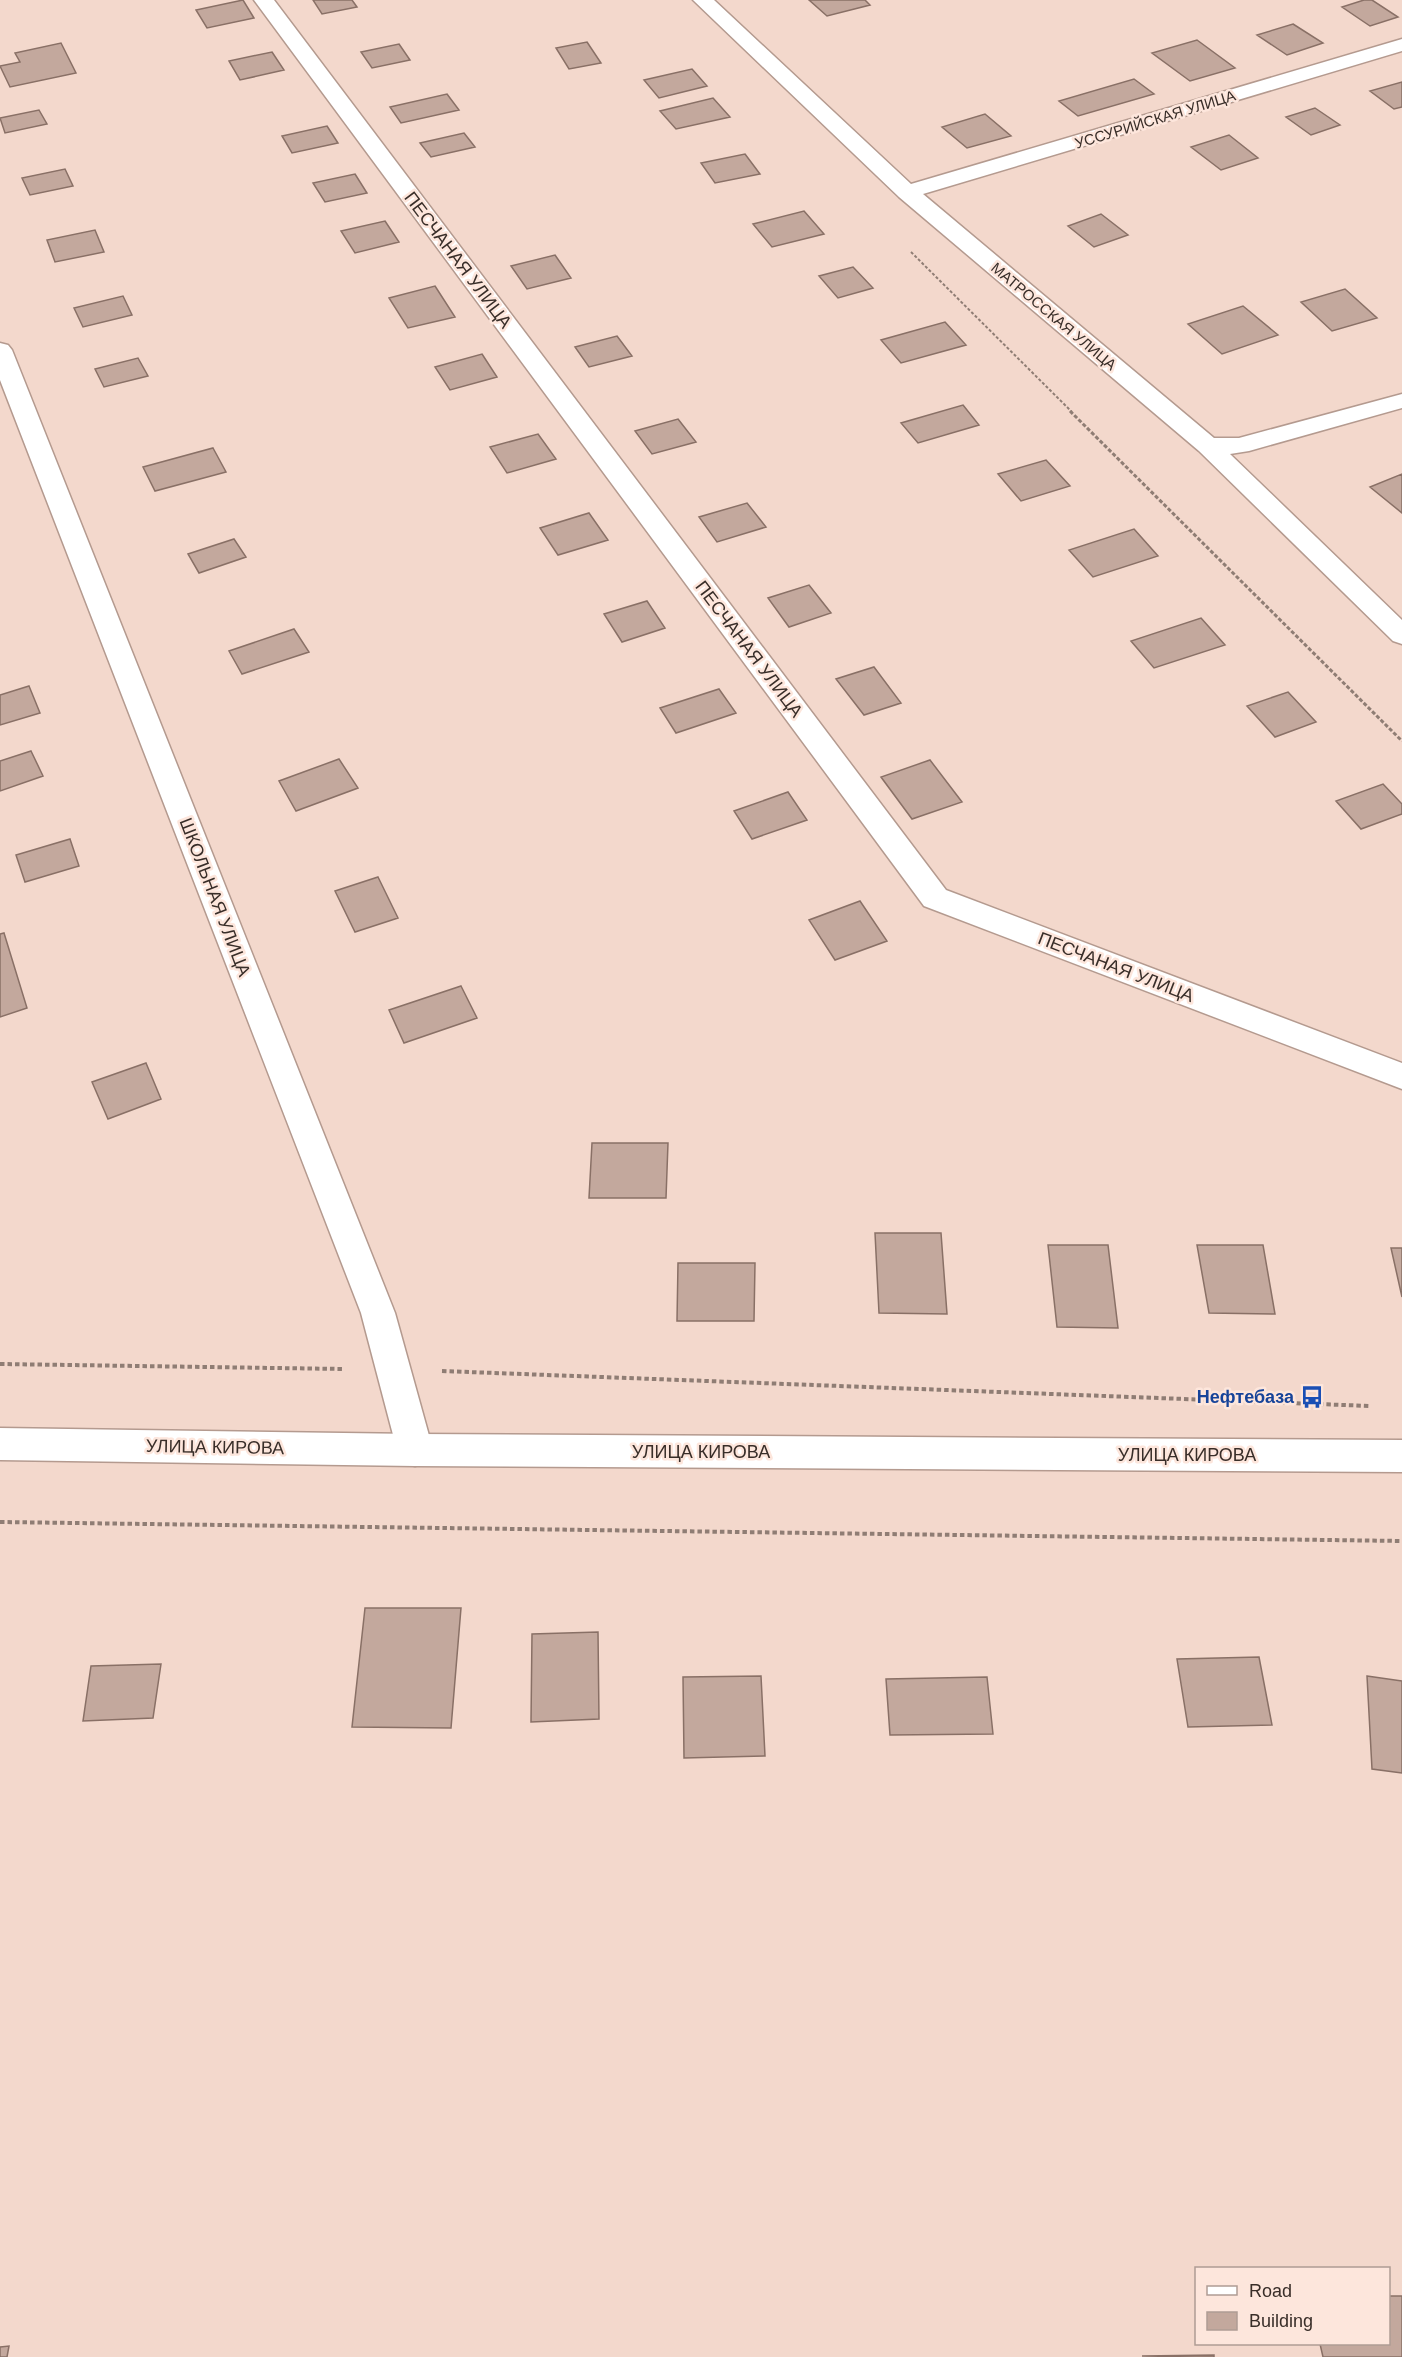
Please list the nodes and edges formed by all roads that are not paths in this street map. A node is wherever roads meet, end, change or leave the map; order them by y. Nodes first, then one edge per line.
1 (264, 0) edge
2 (703, 0) edge
3 (1402, 45) edge
4 (907, 192) junction
5 (0, 350) edge
6 (1402, 401) edge
7 (1208, 446) junction
8 (1402, 635) edge
9 (1402, 1076) edge
10 (0, 1444) edge
11 (415, 1450) junction
12 (1402, 1456) edge

1 - 9 street, ПЕСЧАНАЯ УЛИЦА
2 - 4 street, МАТРОССКАЯ УЛИЦА
3 - 4 street, УССУРИЙСКАЯ УЛИЦА
4 - 7 street, МАТРОССКАЯ УЛИЦА
5 - 11 street, ШКОЛЬНАЯ УЛИЦА
6 - 7 street
7 - 8 street, МАТРОССКАЯ УЛИЦА
10 - 11 street, УЛИЦА КИРОВА
11 - 12 street, УЛИЦА КИРОВА

